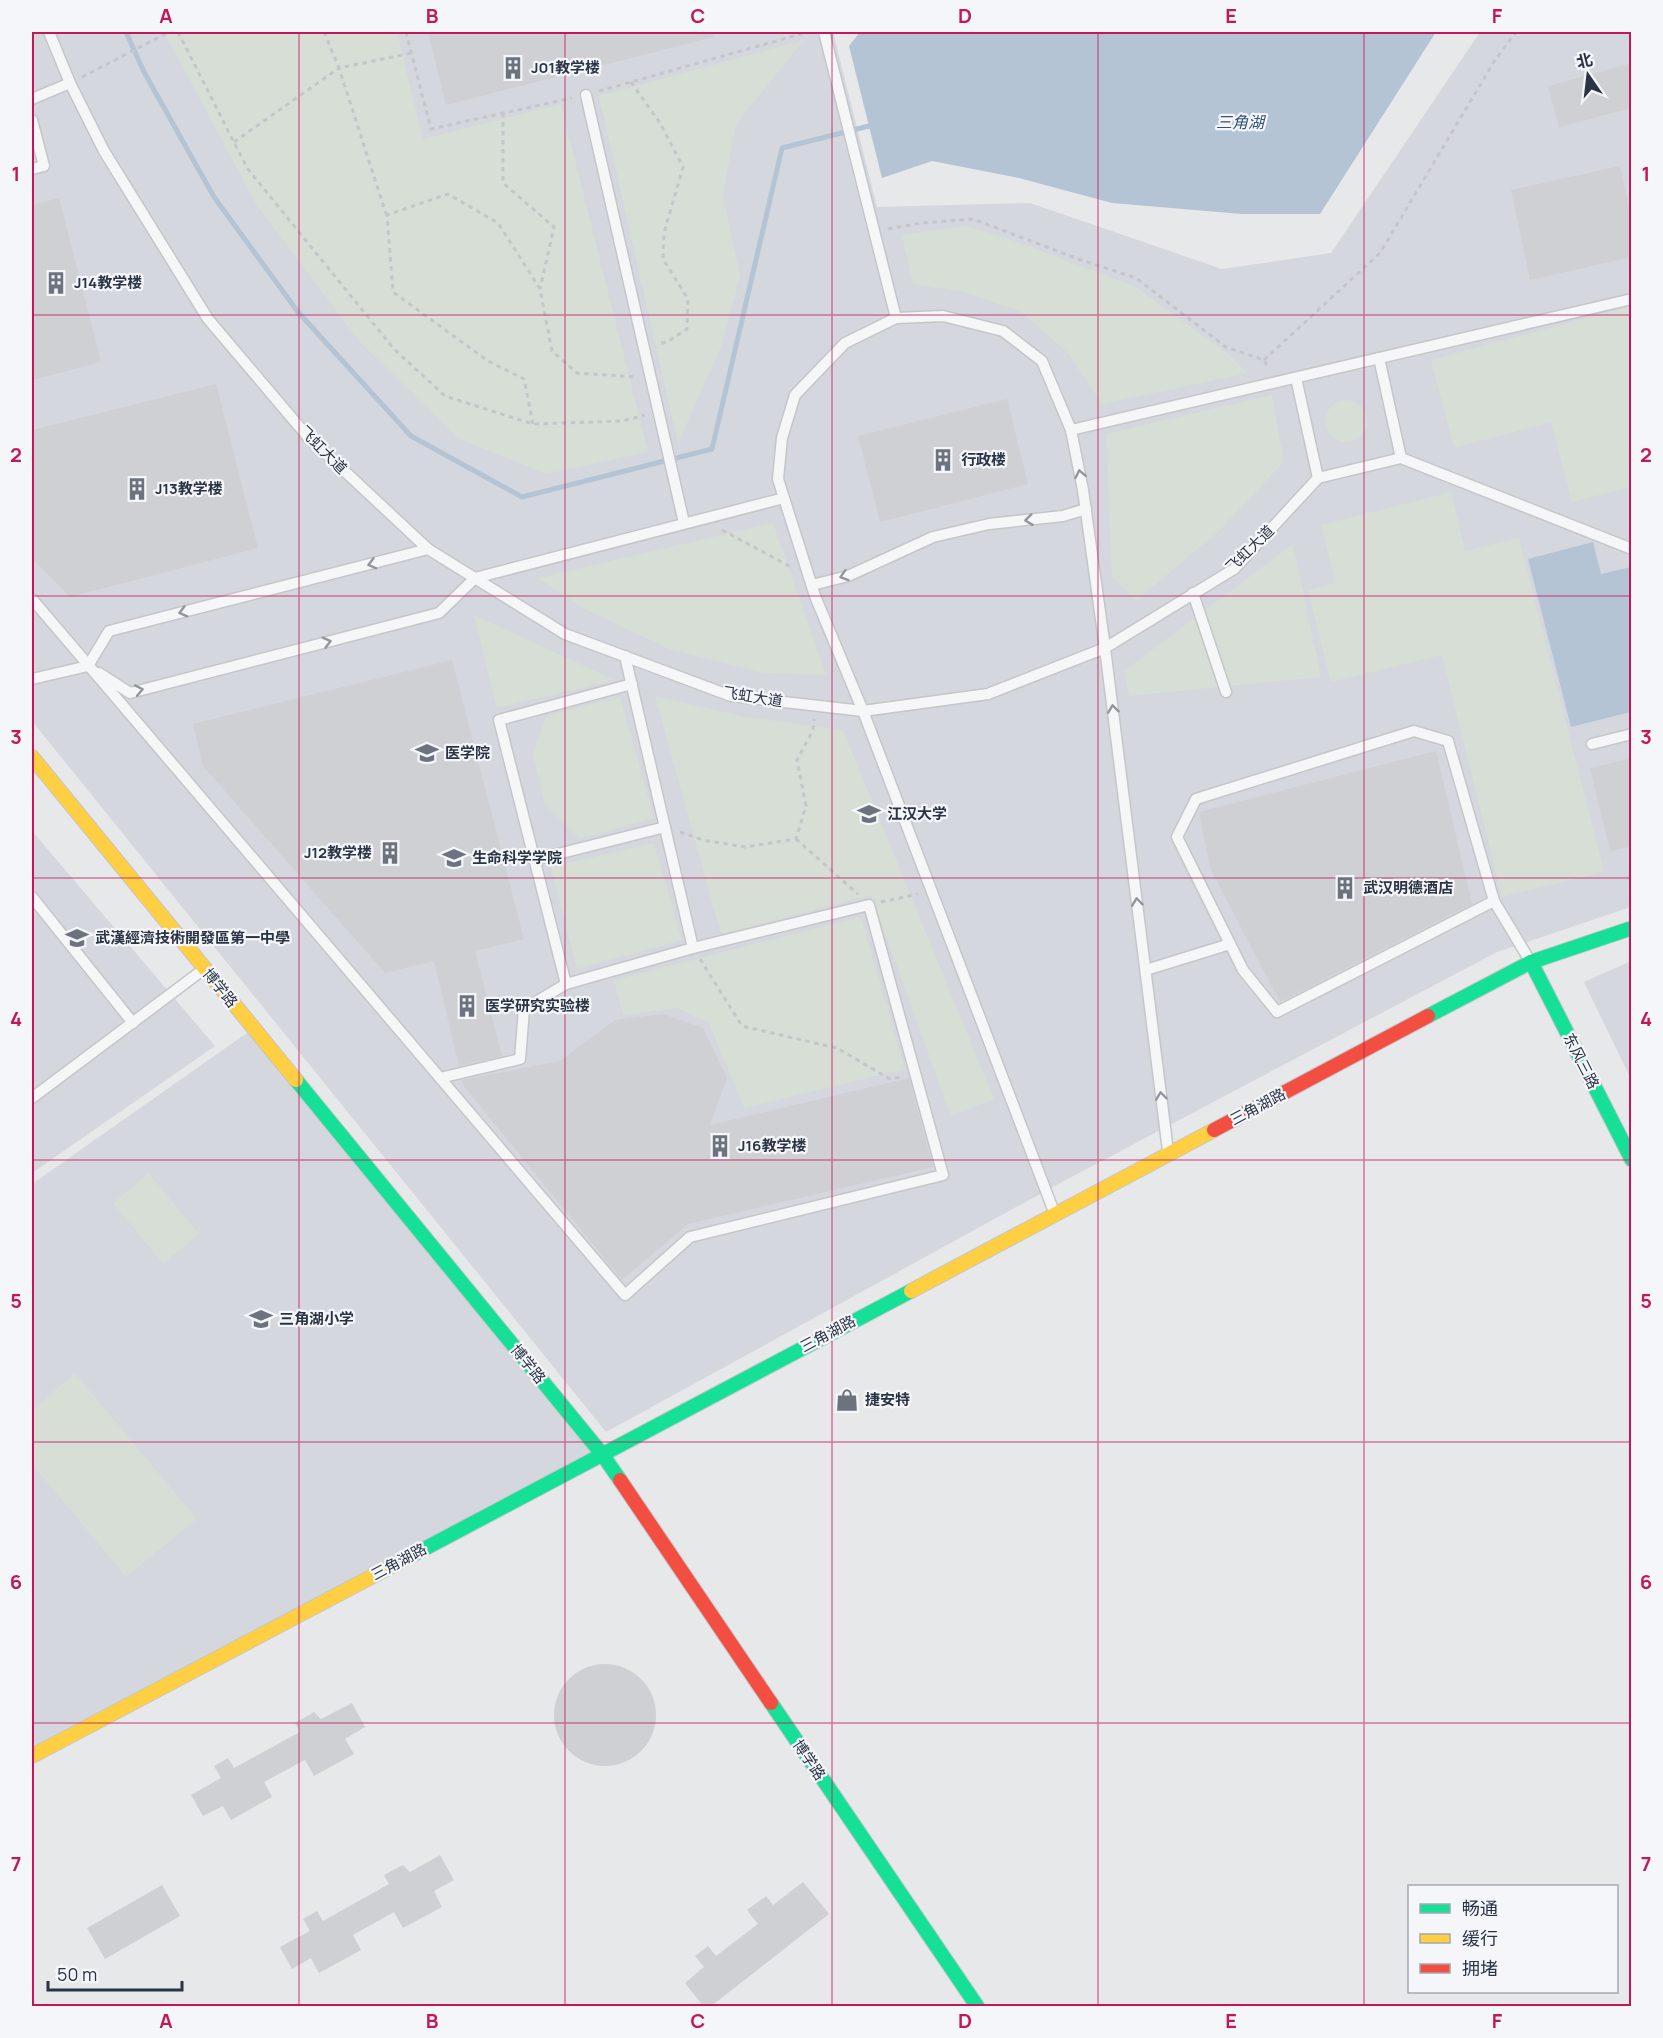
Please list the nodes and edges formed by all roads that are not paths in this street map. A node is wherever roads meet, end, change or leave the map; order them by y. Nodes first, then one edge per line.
1 (49, 32) edge
2 (824, 32) edge
3 (70, 83) junction
4 (586, 95) road end
5 (32, 99) edge
6 (32, 120) edge
7 (32, 169) edge
8 (1632, 299) edge
9 (896, 318) junction
10 (1379, 358) junction
11 (1296, 378) junction
12 (1071, 430) junction
13 (1401, 458) junction
14 (1318, 478) junction
15 (784, 498) junction
16 (1086, 509) junction
17 (684, 524) junction
18 (428, 549) junction
19 (1632, 549) edge
20 (475, 578) junction
21 (811, 581) junction
22 (1193, 593) junction
23 (32, 599) edge
24 (1105, 648) junction
25 (626, 656) junction
26 (88, 666) junction
27 (32, 680) edge
28 (632, 684) junction
29 (1226, 692) dead end
30 (863, 711) junction
31 (1632, 734) edge
32 (1592, 744) dead end
33 (32, 757) edge
34 (665, 827) junction
35 (534, 860) junction
36 (32, 897) edge
37 (1494, 901) junction
38 (1632, 928) edge
39 (1230, 944) junction
40 (693, 948) junction
41 (1531, 962) junction
42 (205, 969) junction
43 (1146, 970) junction
44 (566, 984) junction
45 (133, 1023) junction
46 (440, 1078) junction
47 (32, 1098) edge
48 (1168, 1154) junction
49 (1632, 1160) edge
50 (1054, 1213) junction
51 (602, 1454) junction
52 (32, 1756) edge
53 (977, 2007) edge

1 - 3 lane, 飞虹大道
2 - 9 lane
3 - 5 lane
3 - 18 lane, 飞虹大道
4 - 17 lane
6 - 7 lane
8 - 10 lane
9 - 12 lane
9 - 15 lane
10 - 11 lane
10 - 13 lane
11 - 12 lane
11 - 14 lane
16 -> 12 lane
13 - 14 lane
13 - 19 lane
14 - 22 lane, 飞虹大道
15 - 17 lane
15 - 21 lane
16 -> 21 lane
16 - 24 lane
17 - 20 lane
18 - 20 lane, 飞虹大道
18 -> 26 lane
20 - 25 lane, 飞虹大道
26 -> 20 lane
21 - 30 lane
22 - 24 lane, 飞虹大道
22 - 29 lane
23 - 26 lane
24 - 30 lane, 飞虹大道
43 -> 24 lane
25 - 28 lane
25 - 30 lane, 飞虹大道
26 - 27 lane
26 - 46 lane
28 - 34 lane
28 - 35 lane
30 - 50 lane
31 - 32 lane
33 - 42 street, 博学路
34 - 35 lane
34 - 40 lane
35 - 44 lane
36 - 45 lane
37 - 39 lane
37 - 39 lane
37 - 41 lane
38 - 41 street, 三角湖路
39 - 43 lane
40 - 44 lane
40 - 46 lane
41 - 48 street, 三角湖路
41 - 49 street, 东风三路
42 - 45 lane
42 - 51 street, 博学路
48 -> 43 lane
44 - 46 lane
45 - 47 lane
48 - 50 street, 三角湖路
50 - 51 street, 三角湖路
51 - 52 street, 三角湖路
51 - 53 street, 博学路

